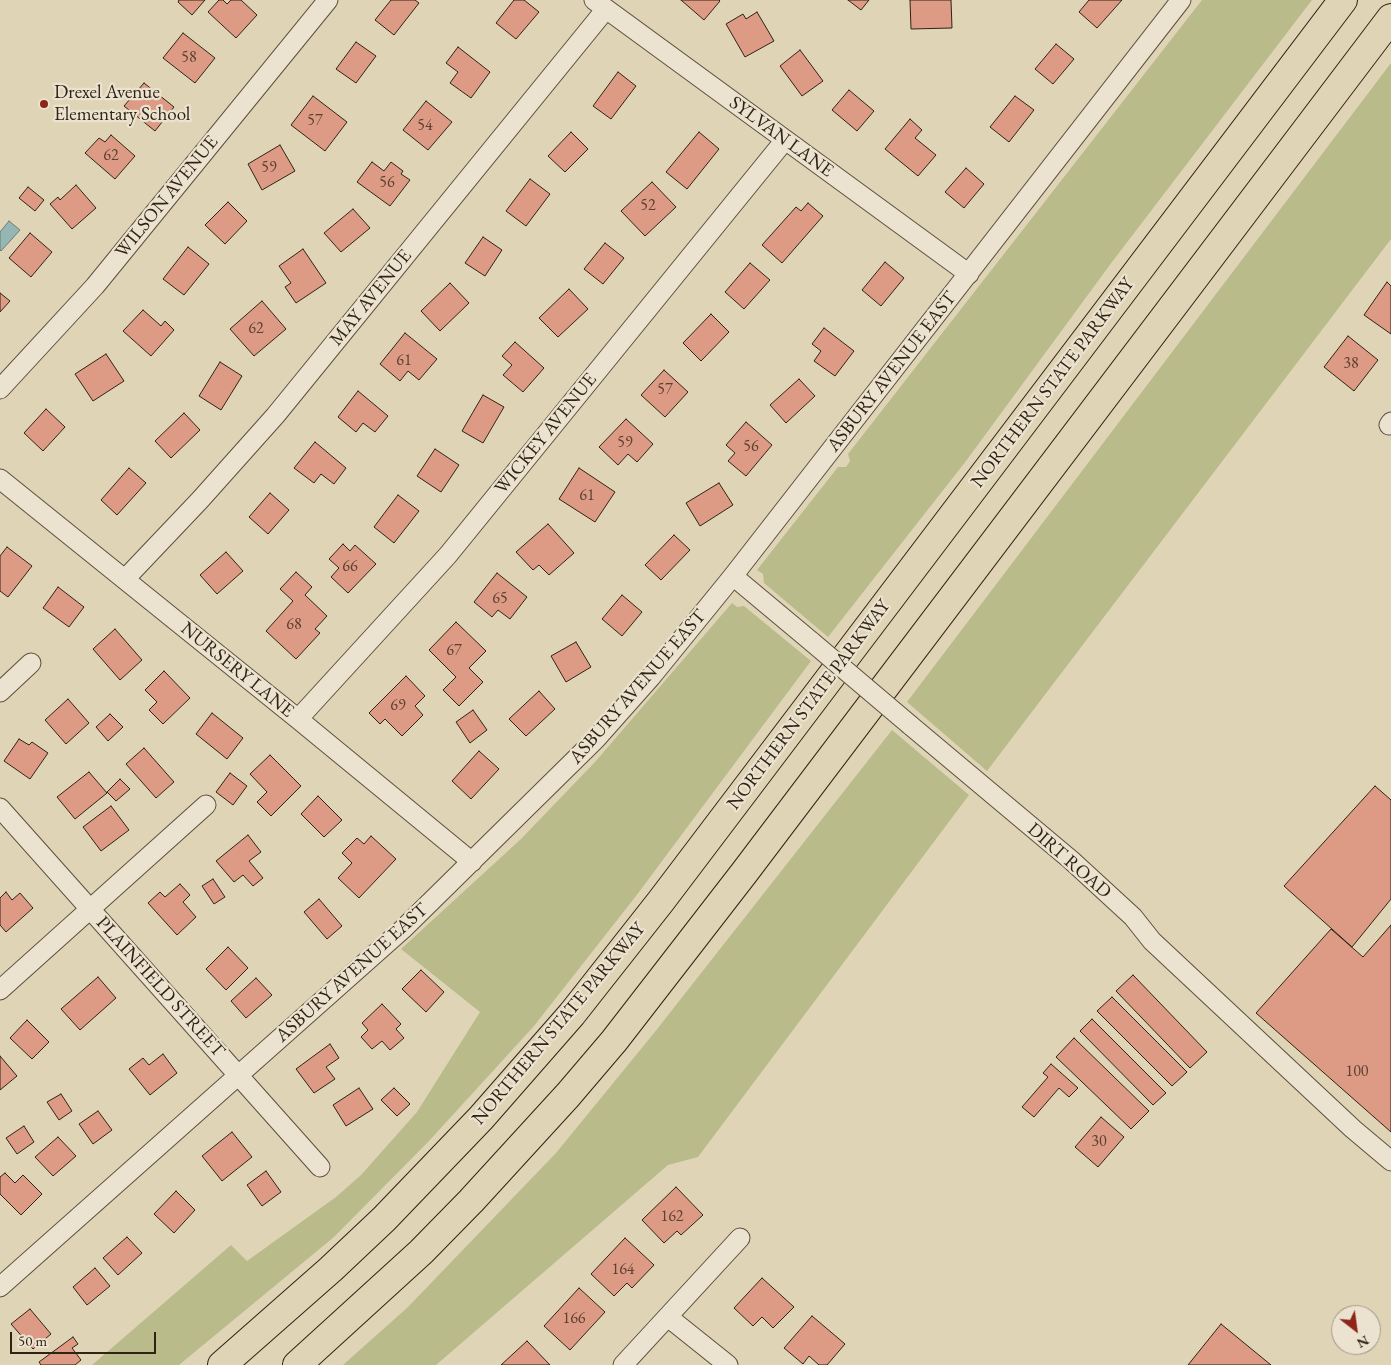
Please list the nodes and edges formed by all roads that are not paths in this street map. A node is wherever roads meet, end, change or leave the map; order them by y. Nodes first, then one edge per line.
1 (328, 0) edge
2 (1181, 0) edge
3 (1343, 0) edge
4 (600, 4) edge
5 (1391, 18) edge
6 (785, 140) junction
7 (968, 274) junction
8 (0, 389) edge
9 (0, 479) edge
10 (733, 576) junction
11 (125, 579) junction
12 (32, 663) dead end
13 (0, 692) edge
14 (298, 719) junction
15 (206, 805) dead end
16 (0, 808) edge
17 (472, 862) junction
18 (90, 909) junction
19 (0, 990) edge
20 (238, 1075) junction
21 (1391, 1161) edge
22 (320, 1167) dead end
23 (740, 1238) dead end
24 (0, 1287) edge
25 (668, 1317) junction
26 (222, 1365) edge
27 (297, 1365) edge
28 (623, 1365) edge
29 (728, 1365) edge

1 - 8 street, WILSON AVENUE
2 - 7 street, ASBURY AVENUE EAST
3 - 26 highway, NORTHERN STATE PARKWAY
4 - 6 street, SYLVAN LANE
4 - 11 street, MAY AVENUE
5 - 27 highway
6 - 7 street, SYLVAN LANE
6 - 14 street, WICKEY AVENUE
7 - 10 street, ASBURY AVENUE EAST
9 - 11 street, NURSERY LANE
10 - 17 street, ASBURY AVENUE EAST
10 - 21 street, DIRT ROAD, bridge
11 - 14 street, NURSERY LANE
12 - 13 street
14 - 17 street, NURSERY LANE
15 - 18 street
16 - 18 street, PLAINFIELD STREET
17 - 20 street, ASBURY AVENUE EAST
18 - 19 street
18 - 20 street, PLAINFIELD STREET
20 - 22 street, PLAINFIELD STREET
20 - 24 street, ASBURY AVENUE EAST
23 - 25 street
25 - 28 street
25 - 29 street

